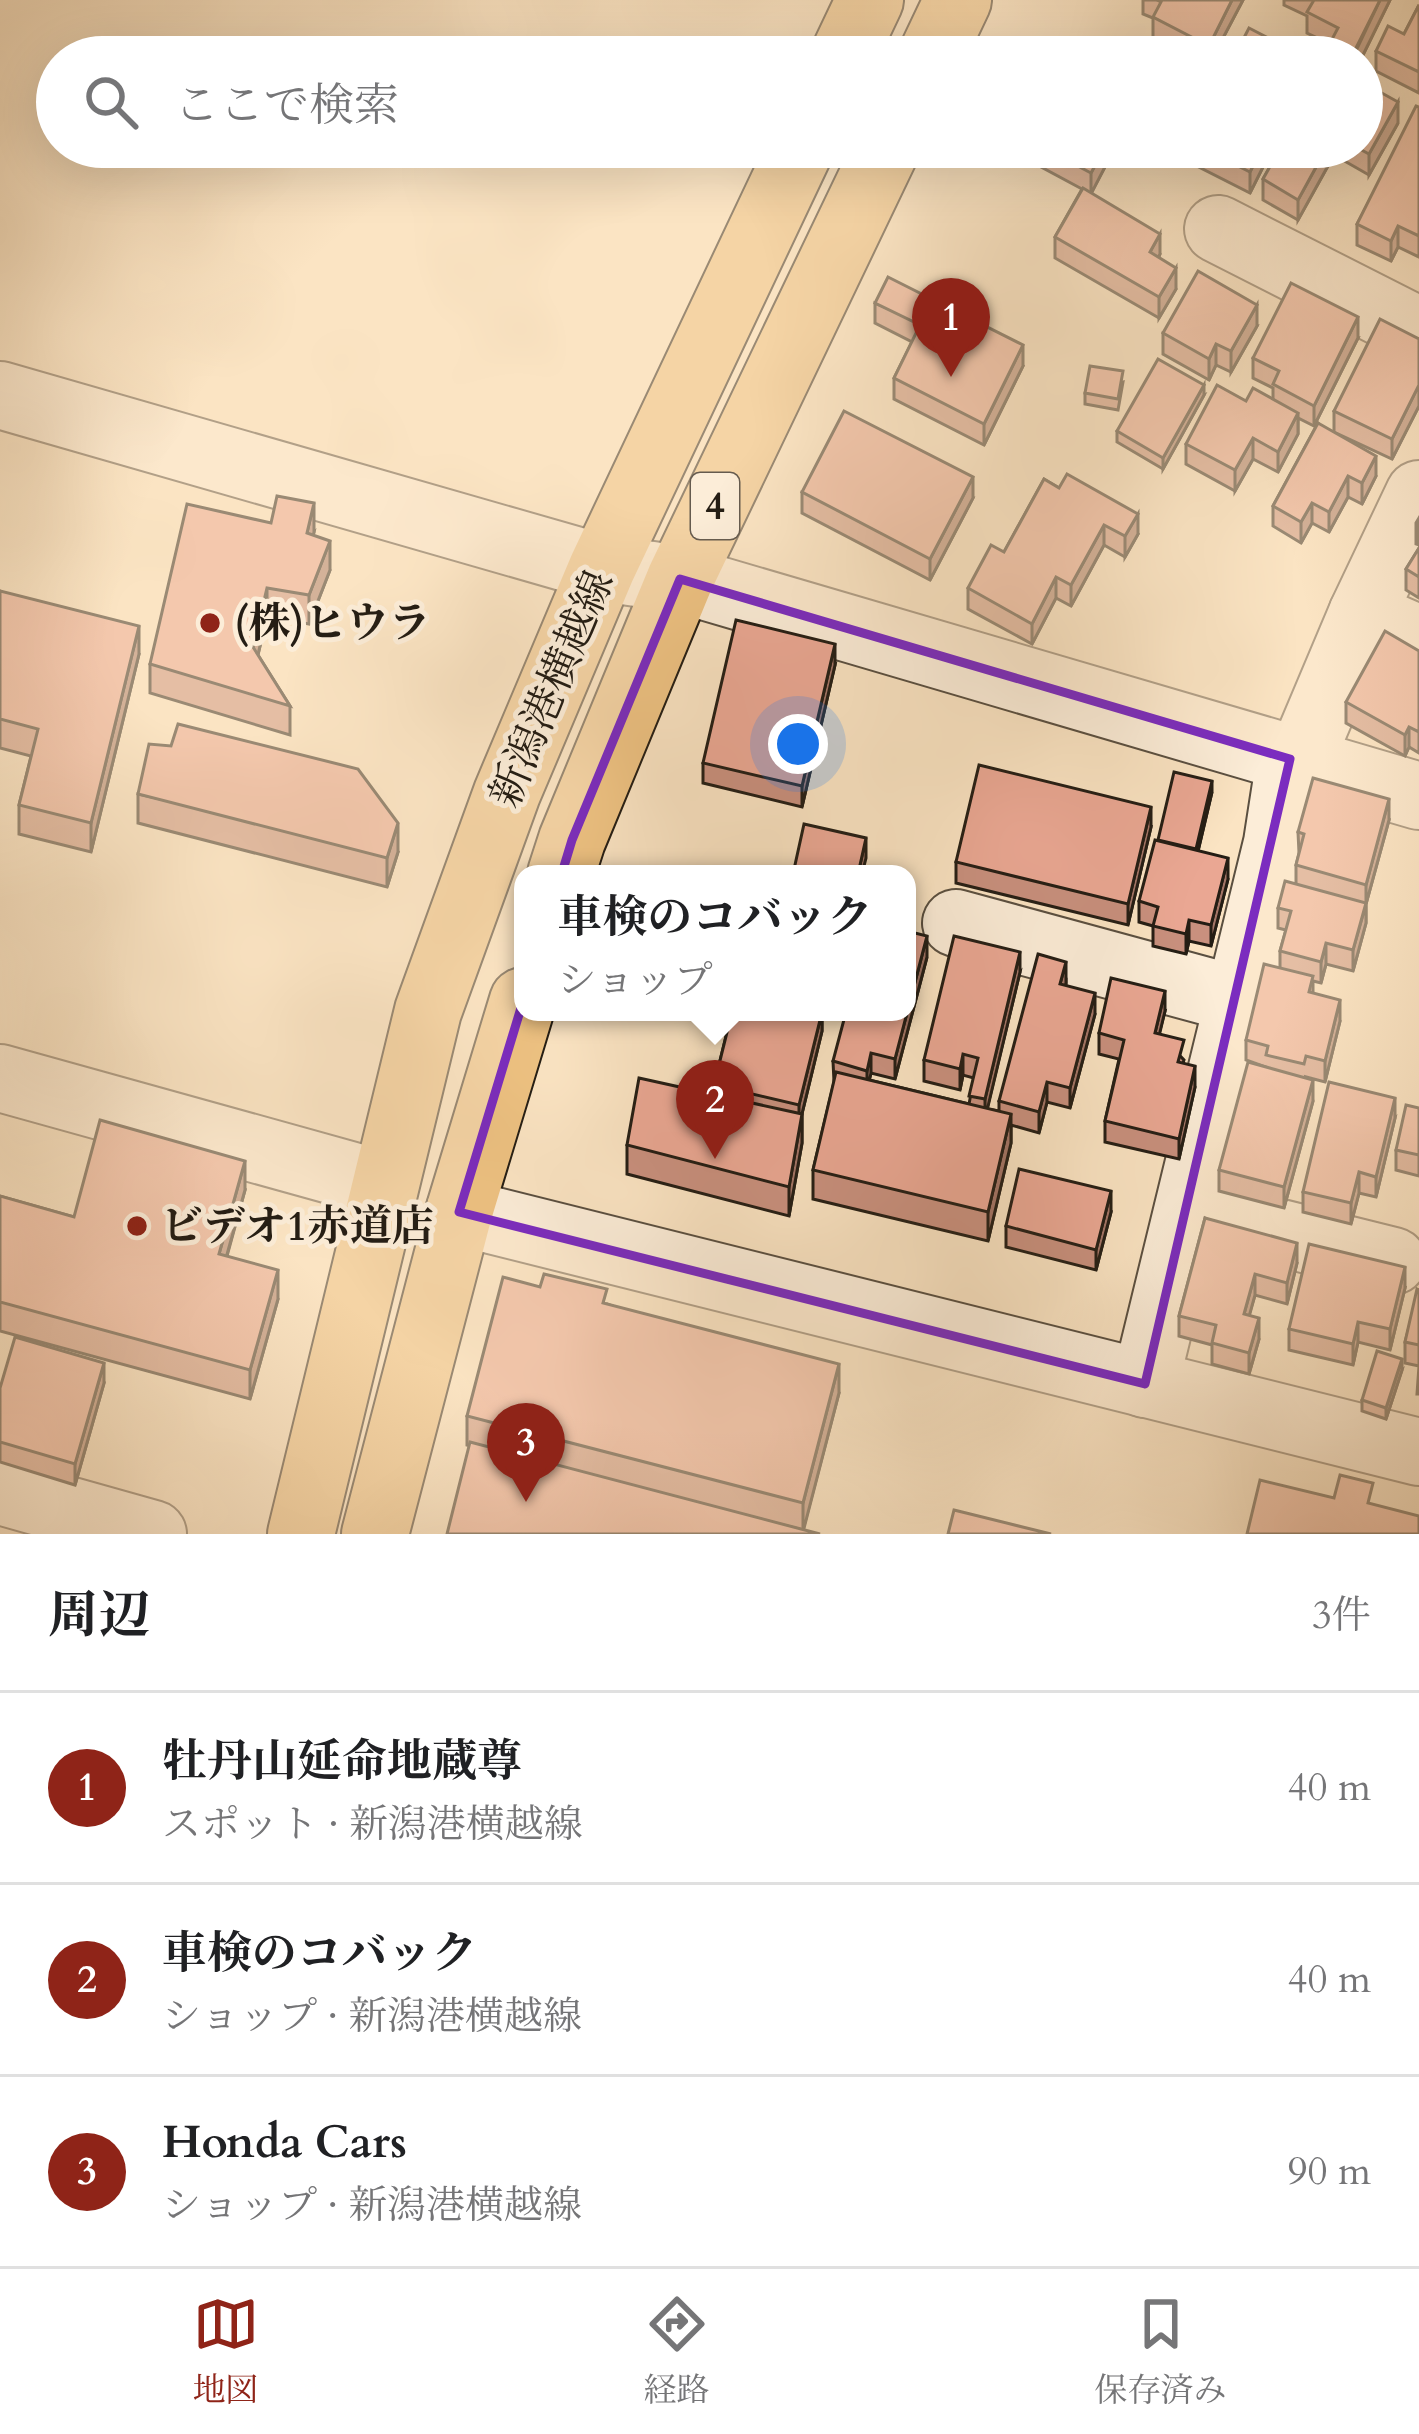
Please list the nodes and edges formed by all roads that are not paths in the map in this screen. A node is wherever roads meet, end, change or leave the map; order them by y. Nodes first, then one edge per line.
1 (871, 0) edge
2 (958, 0) edge
3 (853, 36) edge
4 (941, 36) edge
5 (790, 168) edge
6 (877, 168) edge
7 (1218, 230) dead end
8 (1419, 331) edge
9 (0, 394) edge
10 (1419, 494) edge
11 (602, 568) junction
12 (680, 580) junction
13 (1391, 627) edge
14 (1295, 760) junction
15 (1419, 796) edge
16 (564, 865) edge
17 (956, 923) dead end
18 (1239, 1000) junction
19 (517, 1021) edge
20 (0, 1078) edge
21 (386, 1185) junction
22 (1188, 1210) junction
23 (459, 1212) junction
24 (1393, 1261) edge
25 (1145, 1384) junction
26 (1419, 1452) edge
27 (0, 1491) edge
28 (153, 1534) edge
29 (301, 1534) edge
30 (375, 1534) edge

1 - 3 main road
2 - 4 main road
5 - 11 main road, 新潟港横越線 / 4
6 - 12 main road, 新潟港横越線 / 4
7 - 8 street
9 - 11 street
10 - 13 street
11 - 12 street
11 - 21 main road, 新潟港横越線 / 4
12 - 14 street
12 - 16 main road, 新潟港横越線 / 4
13 - 14 street
14 - 15 street
14 - 18 street
17 - 18 street
18 - 22 street
19 - 23 main road
20 - 21 street
21 - 29 main road, 新潟港横越線 / 4
22 - 24 street
22 - 25 street
23 - 25 street
23 - 30 main road
25 - 26 street
27 - 28 street

